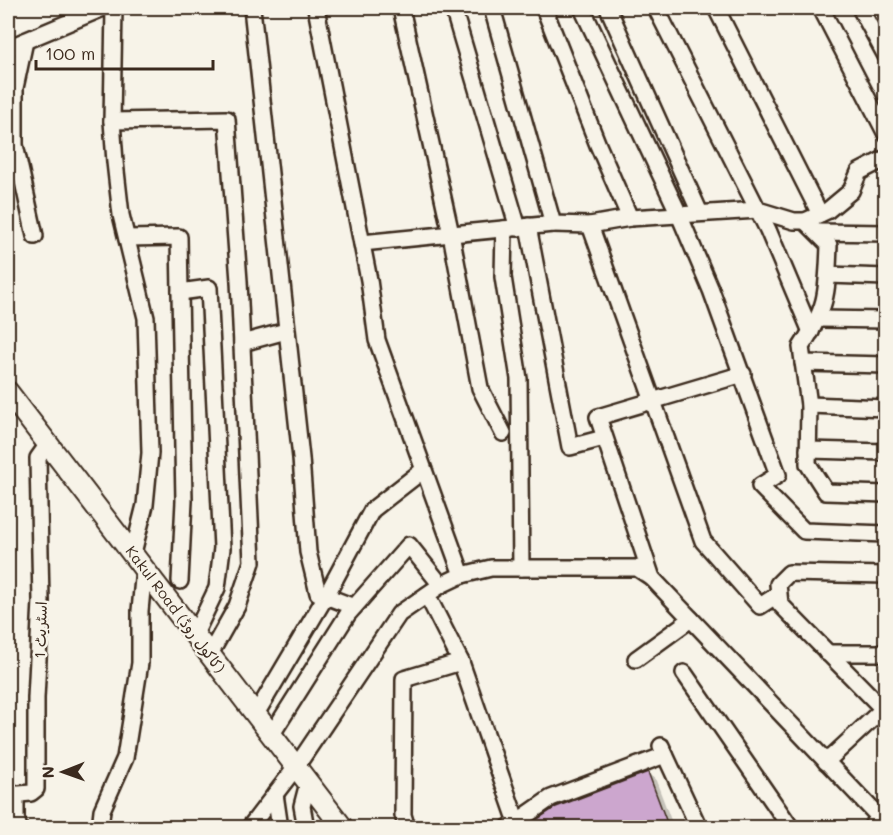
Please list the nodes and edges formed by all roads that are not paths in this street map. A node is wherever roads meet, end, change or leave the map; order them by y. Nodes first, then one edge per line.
1 (103, 8) edge
2 (114, 8) edge
3 (252, 8) edge
4 (316, 8) edge
5 (401, 8) edge
6 (453, 8) edge
7 (492, 8) edge
8 (544, 8) edge
9 (582, 8) edge
10 (608, 8) edge
11 (656, 8) edge
12 (716, 8) edge
13 (821, 8) edge
14 (860, 8) edge
15 (25, 42) junction
16 (8, 48) edge
17 (885, 56) edge
18 (112, 121) junction
19 (885, 134) edge
20 (885, 158) edge
21 (758, 210) junction
22 (700, 213) junction
23 (679, 214) junction
24 (820, 214) junction
25 (630, 218) junction
26 (805, 221) junction
27 (553, 224) junction
28 (590, 225) junction
29 (517, 228) junction
30 (817, 232) junction
31 (885, 233) edge
32 (451, 234) junction
33 (35, 236) dead end
34 (127, 238) junction
35 (362, 243) junction
36 (828, 275) junction
37 (885, 277) edge
38 (180, 292) junction
39 (885, 320) edge
40 (816, 326) junction
41 (286, 331) junction
42 (242, 343) junction
43 (803, 363) junction
44 (885, 365) edge
45 (743, 374) junction
46 (9, 397) edge
47 (653, 402) junction
48 (809, 405) junction
49 (885, 408) edge
50 (503, 433) dead end
51 (604, 438) junction
52 (48, 444) junction
53 (808, 450) junction
54 (885, 452) edge
55 (422, 471) junction
56 (885, 494) edge
57 (885, 534) edge
58 (139, 561) junction
59 (521, 568) junction
60 (462, 575) junction
61 (885, 575) edge
62 (652, 578) junction
63 (180, 581) dead end
64 (441, 585) junction
65 (427, 595) junction
66 (777, 595) junction
67 (326, 596) junction
68 (354, 607) junction
69 (691, 619) junction
70 (195, 634) junction
71 (827, 652) junction
72 (885, 653) edge
73 (210, 654) junction
74 (636, 659) dead end
75 (460, 662) junction
76 (684, 674) dead end
77 (884, 711) edge
78 (256, 714) junction
79 (272, 734) junction
80 (826, 762) junction
81 (296, 766) junction
82 (308, 783) junction
83 (12, 794) edge
84 (275, 794) junction
85 (262, 810) junction
86 (880, 820) edge
87 (515, 826) edge
88 (19, 828) edge
89 (100, 828) edge
90 (249, 828) edge
91 (262, 828) edge
92 (280, 828) edge
93 (306, 828) edge
94 (343, 828) edge
95 (407, 828) edge
96 (699, 828) edge
97 (790, 828) edge

1 - 15 street
2 - 18 street
3 - 41 street
4 - 35 street
5 - 32 street
6 - 29 street
7 - 27 street
8 - 25 street
9 - 23 street
10 - 22 street
11 - 21 street
12 - 24 street
13 - 19 street
14 - 17 street
15 - 16 street
15 - 33 street
18 - 34 street
18 - 42 street
20 - 24 street
21 - 22 street
21 - 26 street
21 - 40 street
22 - 23 street
23 - 25 street
23 - 45 street
24 - 26 street
25 - 28 street
26 - 30 street
27 - 28 street
27 - 29 street
28 - 47 street
29 - 32 street
29 - 51 street
29 - 59 street
30 - 31 street
30 - 36 street
32 - 35 street
32 - 50 street
34 - 38 street
34 - 58 street
35 - 55 street
36 - 37 street
36 - 40 street
38 - 63 street
38 - 70 street
39 - 40 street
40 - 43 street
41 - 42 street
41 - 67 street
42 - 73 street
43 - 44 street
43 - 48 street
45 - 47 street
45 - 57 street
46 - 52 main road, Kakul Road (کاکول روڈ)
47 - 51 street
47 - 66 street
48 - 49 street
48 - 53 street
51 - 62 street
52 - 58 main road, Kakul Road (کاکول روڈ)
52 - 83 street, اسٹریٹ 1
53 - 54 street
53 - 56 street
55 - 60 street
55 - 67 street
58 - 70 main road, Kakul Road (کاکول روڈ)
58 - 89 street
59 - 60 street
59 - 62 street
60 - 64 street
61 - 66 street
62 - 69 street
64 - 65 street
64 - 68 street
65 - 75 street
65 - 81 street
66 - 71 street
67 - 68 street
67 - 78 street
68 - 79 street
69 - 74 street
69 - 80 street
70 - 73 main road, Kakul Road (کاکول روڈ)
71 - 72 street
71 - 77 street
73 - 78 main road, Kakul Road (کاکول روڈ)
75 - 87 street
75 - 95 street
76 - 97 street
77 - 80 street
78 - 79 main road, Kakul Road (کاکول روڈ)
79 - 81 main road, Kakul Road (کاکول روڈ)
80 - 86 street
81 - 82 main road, Kakul Road (کاکول روڈ)
81 - 84 street
82 - 93 street
82 - 94 main road, Kakul Road (کاکول روڈ)
83 - 88 street
84 - 85 street
84 - 92 street
85 - 90 street
85 - 91 street
87 - 96 street

